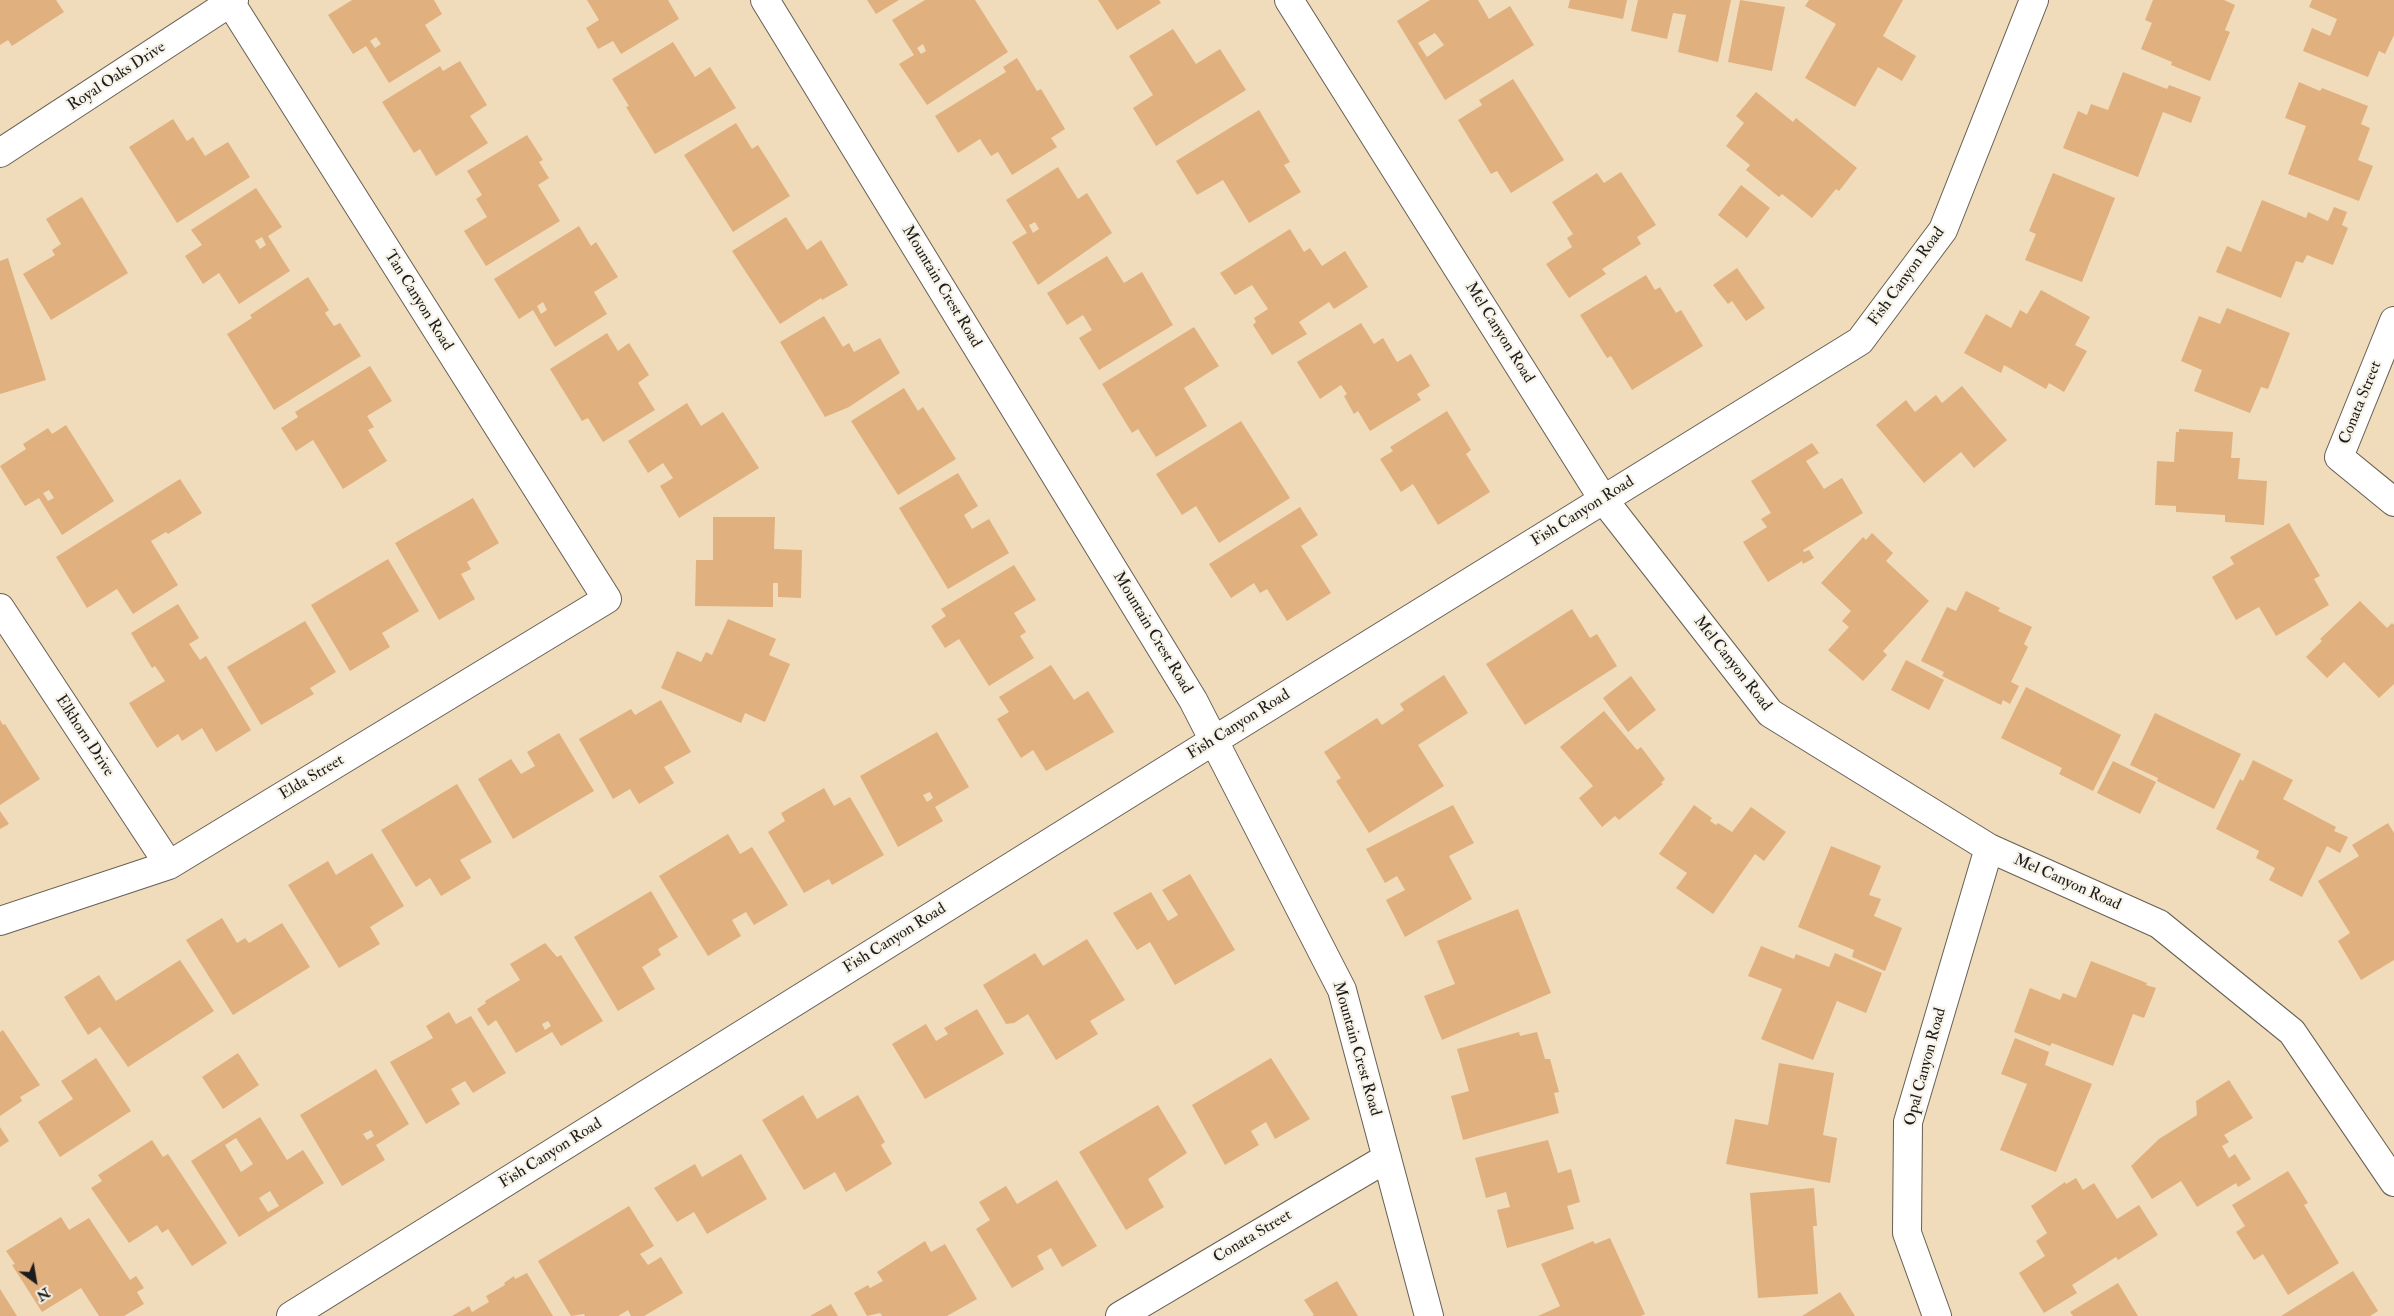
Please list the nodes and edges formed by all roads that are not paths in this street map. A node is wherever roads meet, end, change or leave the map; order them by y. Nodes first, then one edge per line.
1 (765, 0) edge
2 (1289, 0) edge
3 (2034, 0) edge
4 (232, 1) edge
5 (0, 153) edge
6 (2394, 321) edge
7 (1603, 499) junction
8 (2394, 502) edge
9 (606, 599) joint
10 (0, 608) edge
11 (1213, 741) junction
12 (1989, 848) junction
13 (169, 865) junction
14 (0, 921) edge
15 (1387, 1158) junction
16 (2394, 1182) edge
17 (291, 1316) edge
18 (1120, 1316) edge
19 (1429, 1316) edge
20 (1937, 1316) edge

1 - 11 street, Mountain Crest Road
2 - 7 street, Mel Canyon Road
3 - 7 street, Fish Canyon Road
4 - 5 street, Royal Oaks Drive
4 - 9 street, Tan Canyon Road
6 - 8 street, Conata Street
7 - 11 street, Fish Canyon Road
7 - 12 street, Mel Canyon Road
9 - 13 street, Elda Street
10 - 13 street, Elkhorn Drive
11 - 15 street, Mountain Crest Road
11 - 17 street, Fish Canyon Road
12 - 16 street, Mel Canyon Road
12 - 20 street, Opal Canyon Road
13 - 14 street, Elda Street
15 - 18 street, Conata Street
15 - 19 street, Mountain Crest Road

